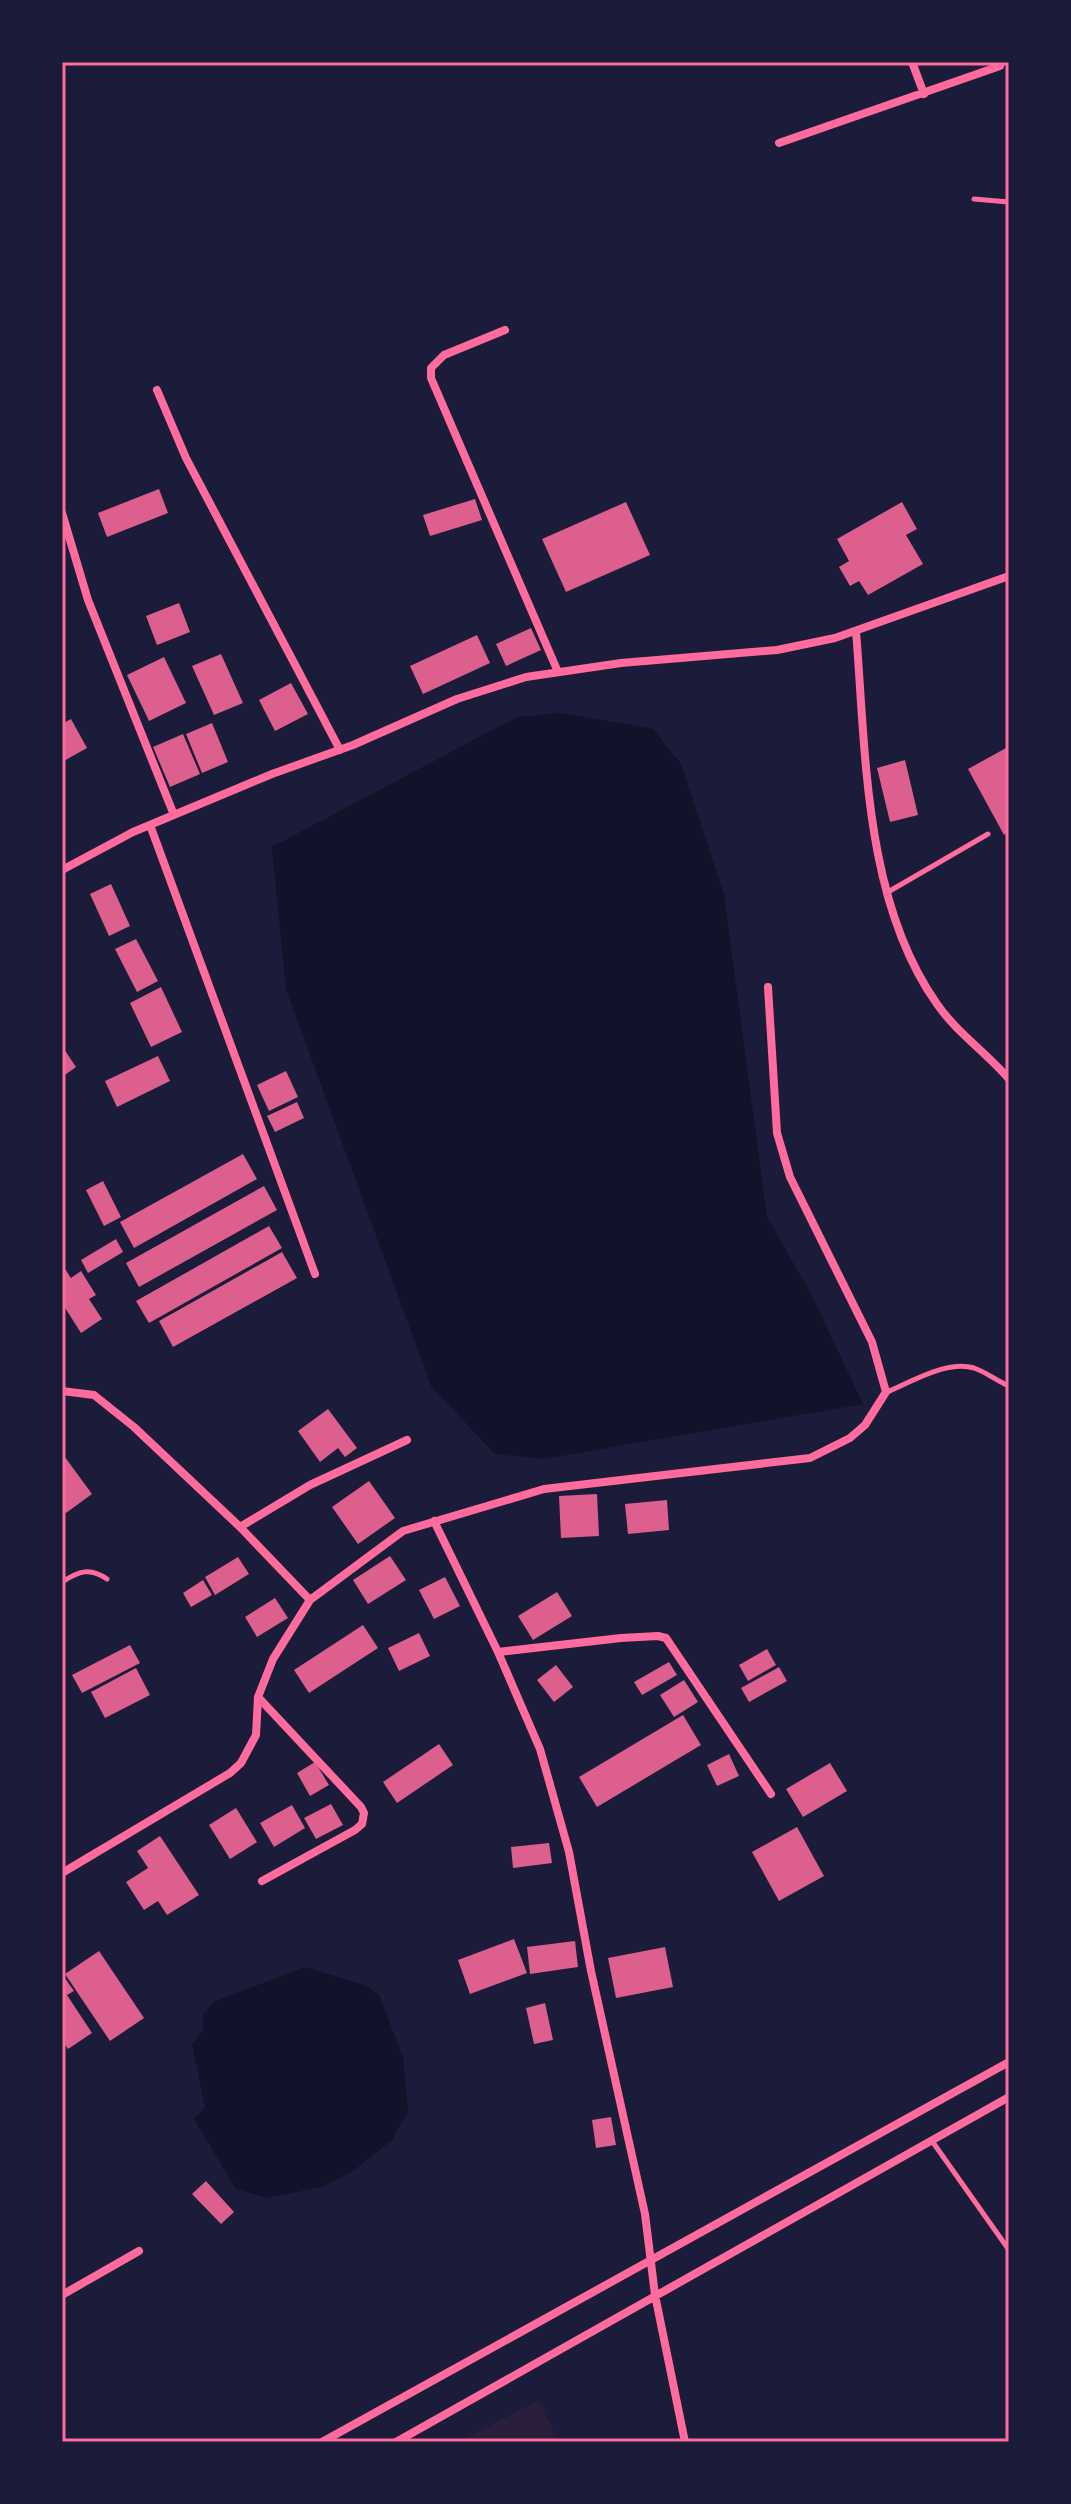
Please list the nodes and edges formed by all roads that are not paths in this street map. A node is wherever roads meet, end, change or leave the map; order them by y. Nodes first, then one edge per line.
1 (912, 62) edge
2 (1000, 66) dead end
3 (924, 94) junction
4 (779, 143) dead end
5 (974, 199) dead end
6 (1009, 202) edge
7 (505, 330) dead end
8 (157, 390) dead end
9 (62, 513) edge
10 (1009, 576) edge
11 (856, 631) junction
12 (558, 672) junction
13 (340, 750) junction
14 (174, 815) junction
15 (150, 825) junction
16 (988, 834) dead end
17 (62, 870) edge
18 (888, 892) junction
19 (768, 987) dead end
20 (1009, 1079) edge
21 (315, 1274) dead end
22 (1009, 1386) edge
23 (62, 1391) edge
24 (886, 1392) junction
25 (407, 1440) dead end
26 (434, 1521) junction
27 (240, 1527) junction
28 (107, 1579) dead end
29 (62, 1582) edge
30 (310, 1600) junction
31 (498, 1652) junction
32 (258, 1697) junction
33 (771, 1794) dead end
34 (62, 1873) edge
35 (262, 1881) dead end
36 (1009, 2062) edge
37 (1009, 2097) edge
38 (932, 2141) junction
39 (1009, 2250) edge
40 (139, 2251) dead end
41 (651, 2258) junction
42 (62, 2295) edge
43 (655, 2295) junction
44 (322, 2442) edge
45 (396, 2442) edge
46 (685, 2442) edge

1 - 3 street
2 - 3 street
3 - 4 street
5 - 6 lane
7 - 12 street
8 - 13 street
9 - 14 street
10 - 11 street
11 - 12 street
11 - 18 street
12 - 13 street
13 - 14 street
14 - 15 street
15 - 17 street
15 - 21 street
16 - 18 lane
18 - 20 street
19 - 24 street
22 - 24 lane
23 - 27 street
24 - 26 street
25 - 27 street
26 - 30 street
26 - 31 street
27 - 30 street
28 - 29 lane
30 - 32 street
31 - 33 street
31 - 41 street
32 - 34 street
32 - 35 street
36 - 41 street
37 - 38 street
38 - 39 lane
38 - 43 street
40 - 42 street
41 - 43 street
41 - 44 street
43 - 45 street
43 - 46 street

